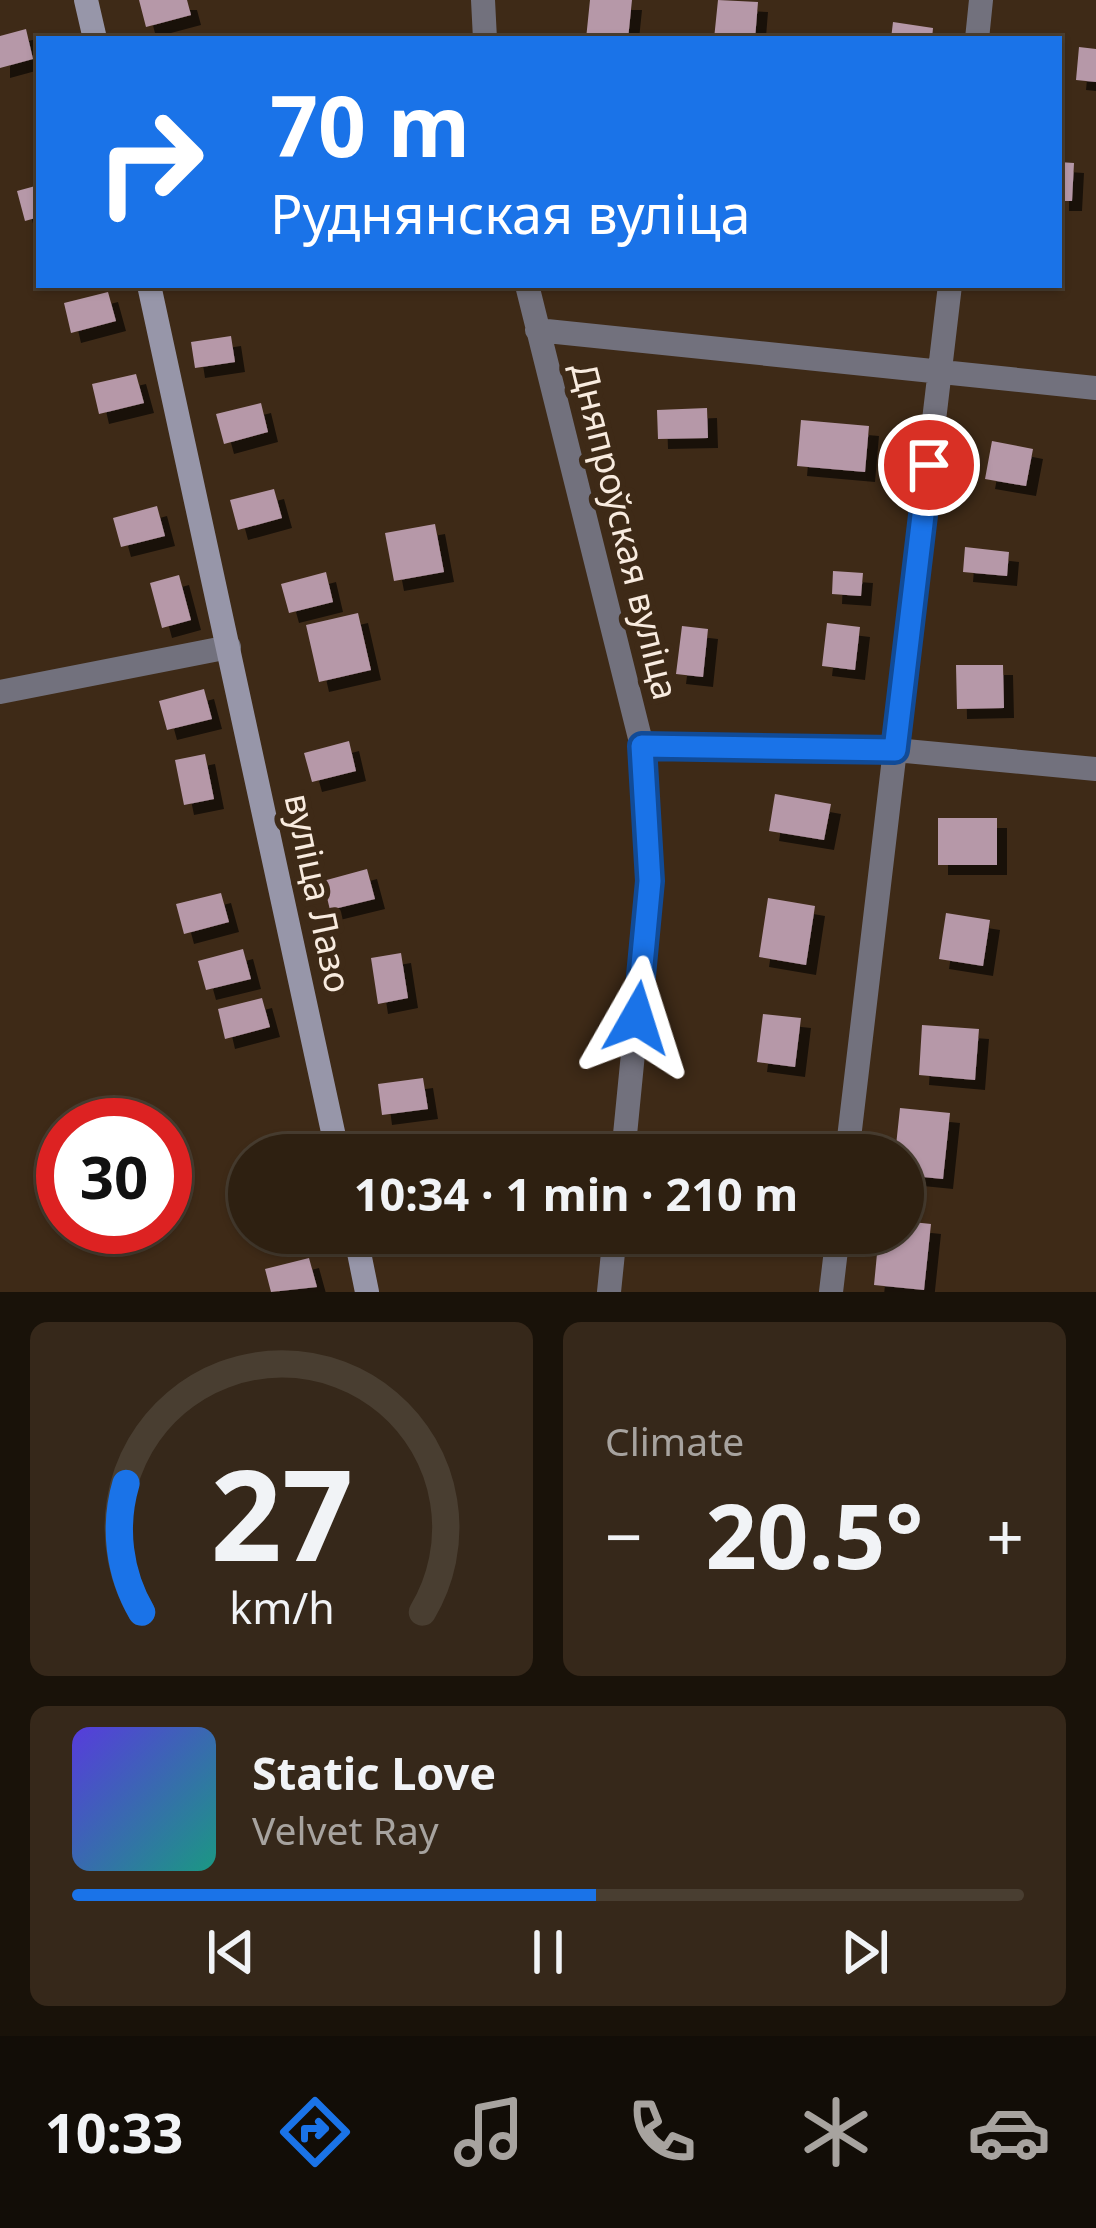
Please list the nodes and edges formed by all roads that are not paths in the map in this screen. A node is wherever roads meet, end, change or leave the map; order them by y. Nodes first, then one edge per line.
1 (86, 0) edge
2 (483, 0) edge
3 (981, 0) edge
4 (94, 36) edge
5 (485, 36) edge
6 (977, 36) edge
7 (150, 288) edge
8 (527, 288) edge
9 (950, 288) edge
10 (537, 330) junction
11 (940, 370) junction
12 (1096, 388) edge
13 (229, 647) junction
14 (0, 692) edge
15 (642, 746) junction
16 (895, 750) junction
17 (1096, 769) edge
18 (333, 1134) edge
19 (625, 1134) edge
20 (850, 1134) edge
21 (359, 1254) edge
22 (613, 1254) edge
23 (836, 1254) edge
24 (367, 1292) edge
25 (609, 1292) edge
26 (831, 1292) edge

1 - 4 main road
2 - 5 street
3 - 6 street
7 - 13 main road, вуліца Лазо
8 - 10 street, Дняпроўская вуліца
9 - 11 street
10 - 11 street
10 - 15 street, Дняпроўская вуліца
11 - 12 street
11 - 16 street
13 - 14 street
13 - 18 main road, вуліца Лазо
15 - 16 street
15 - 19 street, Дняпроўская вуліца
16 - 17 street
16 - 20 street
21 - 24 main road
22 - 25 street
23 - 26 street

